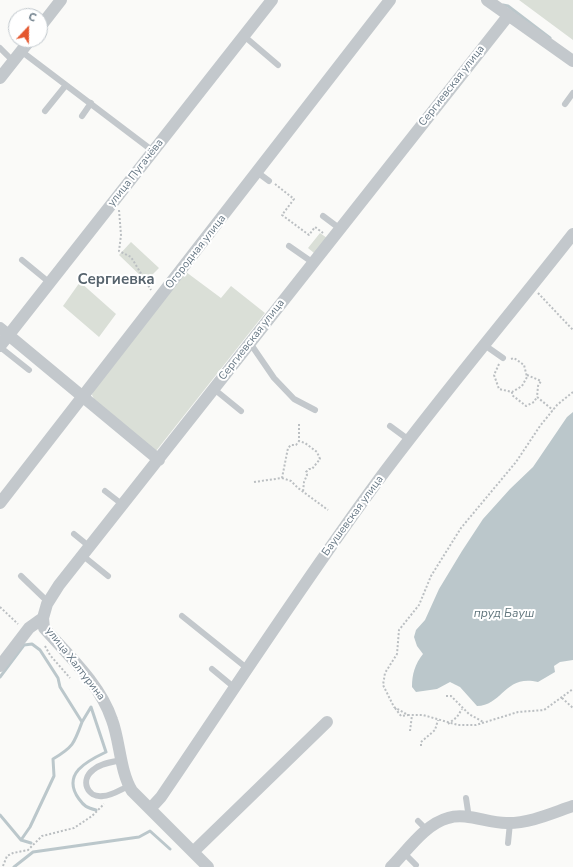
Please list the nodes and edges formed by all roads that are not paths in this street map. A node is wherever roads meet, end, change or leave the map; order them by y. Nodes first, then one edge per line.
1 (61, 0) edge
2 (272, 0) edge
3 (390, 0) edge
4 (487, 0) edge
5 (508, 16) junction
6 (48, 17) edge
7 (244, 36) junction
8 (0, 48) edge
9 (23, 48) edge
10 (21, 51) junction
11 (573, 60) edge
12 (13, 61) junction
13 (278, 65) dead end
14 (0, 78) edge
15 (66, 85) junction
16 (573, 93) edge
17 (91, 104) junction
18 (565, 104) dead end
19 (45, 111) dead end
20 (82, 116) dead end
21 (153, 151) junction
22 (257, 172) junction
23 (269, 181) road end
24 (323, 216) dead end
25 (339, 228) junction
26 (573, 234) edge
27 (289, 246) dead end
28 (22, 260) dead end
29 (312, 262) junction
30 (50, 283) junction
31 (4, 332) edge
32 (250, 343) junction
33 (483, 344) junction
34 (0, 346) edge
35 (503, 358) road end
36 (29, 370) dead end
37 (214, 389) junction
38 (83, 398) junction
39 (315, 410) dead end
40 (241, 411) dead end
41 (390, 426) dead end
42 (409, 440) junction
43 (159, 460) junction
44 (105, 491) dead end
45 (0, 503) edge
46 (123, 504) junction
47 (74, 534) dead end
48 (86, 551) junction
49 (21, 576) dead end
50 (108, 576) dead end
51 (48, 602) junction
52 (182, 616) dead end
53 (43, 618) junction
54 (0, 666) edge
55 (212, 669) dead end
56 (248, 669) junction
57 (235, 688) junction
58 (327, 722) dead end
59 (122, 760) junction
60 (129, 786) junction
61 (466, 798) dead end
62 (573, 806) edge
63 (150, 809) junction
64 (469, 818) junction
65 (418, 821) dead end
66 (510, 823) junction
67 (427, 830) junction
68 (508, 843) dead end
69 (193, 852) junction
70 (404, 853) junction
71 (416, 865) dead end
72 (208, 867) edge
73 (391, 867) edge

1 - 6 street
2 - 7 street, улица Пугачёва
3 - 22 street, Огородная улица
4 - 5 street
5 - 11 street
5 - 25 street, Сергиевская улица
7 - 13 lane
7 - 21 street, улица Пугачёва
8 - 12 lane
9 - 10 street
10 - 12 street
10 - 15 lane
12 - 14 street
15 - 17 lane
15 - 19 lane
16 - 18 lane
17 - 20 lane
17 - 21 lane
21 - 30 street, улица Пугачёва
22 - 23 lane
22 - 38 street, Огородная улица
24 - 25 lane
25 - 29 street, Сергиевская улица
26 - 33 street, Баушевская улица
27 - 29 lane
28 - 30 lane
29 - 32 street, Сергиевская улица
30 - 31 street, улица Пугачёва
31 - 34 street, улица Пугачёва
31 - 38 street
32 - 37 street, Сергиевская улица
32 - 39 lane
33 - 35 lane
33 - 42 street, Баушевская улица
34 - 36 lane
37 - 40 lane
37 - 43 street, Сергиевская улица
38 - 43 street
38 - 45 street, Огородная улица
41 - 42 lane
42 - 56 street, Баушевская улица
43 - 46 street, Сергиевская улица
44 - 46 lane
46 - 48 street, Сергиевская улица
47 - 48 lane
48 - 50 lane
48 - 51 street, Сергиевская улица
49 - 51 lane
51 - 53 street, Сергиевская улица
52 - 56 lane
53 - 54 street
53 - 59 street, улица Халтурина
55 - 57 lane
56 - 57 street, Баушевская улица
57 - 63 street, Баушевская улица
58 - 69 street
59 - 60 street, улица Халтурина
59 - 60 lane
60 - 63 street, улица Халтурина
61 - 64 lane
62 - 66 street
63 - 69 street, улица Халтурина
64 - 66 street
64 - 67 street
65 - 67 lane
66 - 68 lane
67 - 70 street
69 - 72 street, улица Халтурина
70 - 71 lane
70 - 73 street

